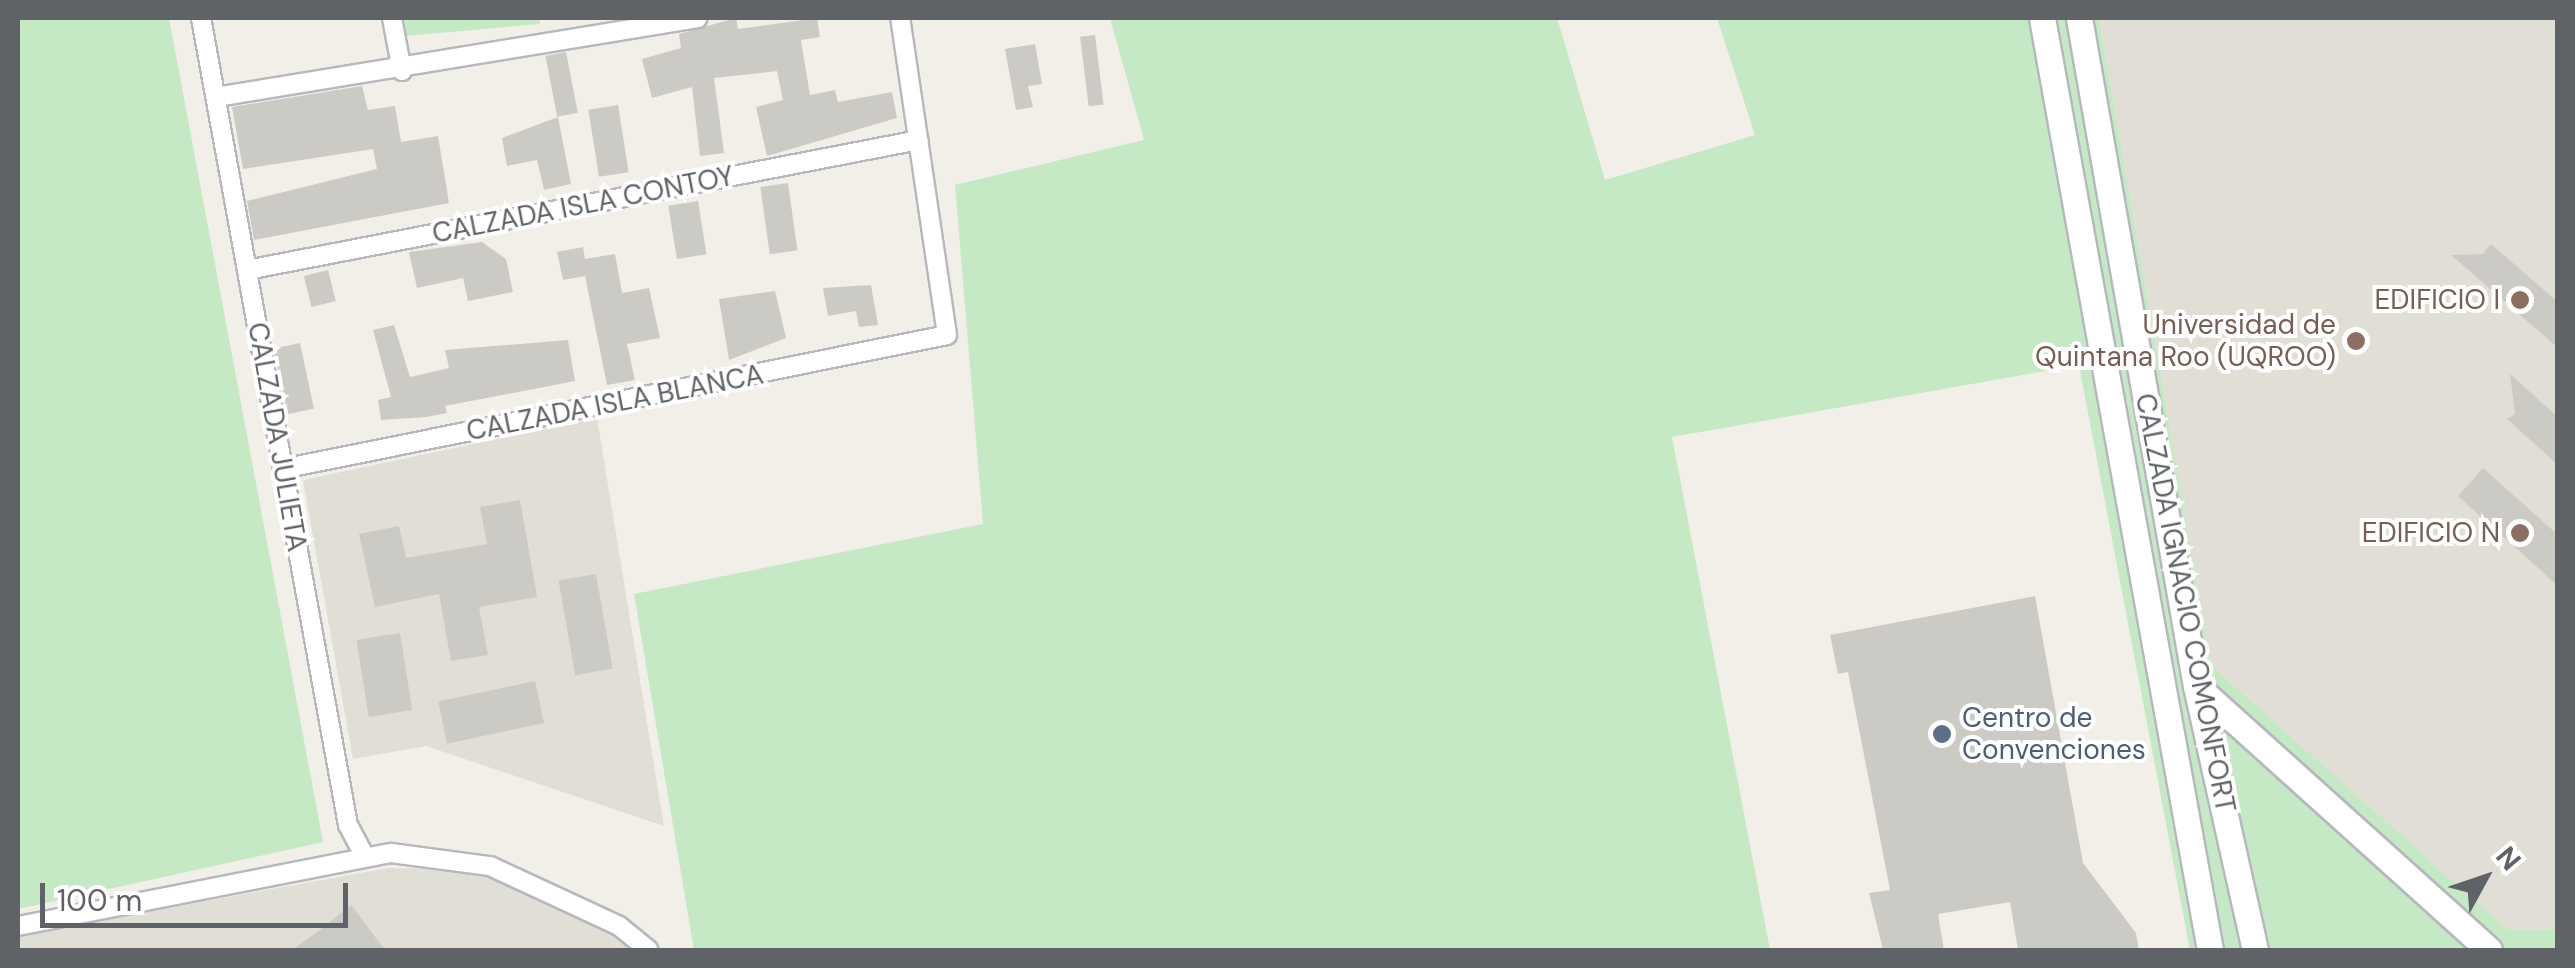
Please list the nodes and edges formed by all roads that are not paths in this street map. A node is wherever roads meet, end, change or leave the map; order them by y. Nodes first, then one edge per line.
1 (201, 18) edge
2 (392, 18) edge
3 (571, 18) edge
4 (698, 18) edge
5 (900, 18) edge
6 (2042, 18) edge
7 (2079, 18) edge
8 (574, 39) junction
9 (402, 71) junction
10 (216, 97) junction
11 (919, 140) junction
12 (247, 270) junction
13 (282, 469) junction
14 (2196, 686) junction
15 (363, 853) junction
16 (18, 926) edge
17 (649, 950) edge
18 (2210, 950) edge
19 (2255, 950) edge
20 (2489, 950) edge

1 - 10 street, CALZADA JULIETA
2 - 9 street
3 - 8 street
4 - 8 street
5 - 11 street
6 - 18 main road, CALZADA IGNACIO COMONFORT
7 - 14 main road, CALZADA IGNACIO COMONFORT
8 - 9 street
9 - 10 street
10 - 12 street, CALZADA JULIETA
11 - 12 street, CALZADA ISLA CONTOY
11 - 13 street, CALZADA ISLA BLANCA
12 - 13 street, CALZADA JULIETA
13 - 15 street, CALZADA JULIETA
14 - 19 main road, CALZADA IGNACIO COMONFORT
14 - 20 main road
15 - 16 street
15 - 17 street

